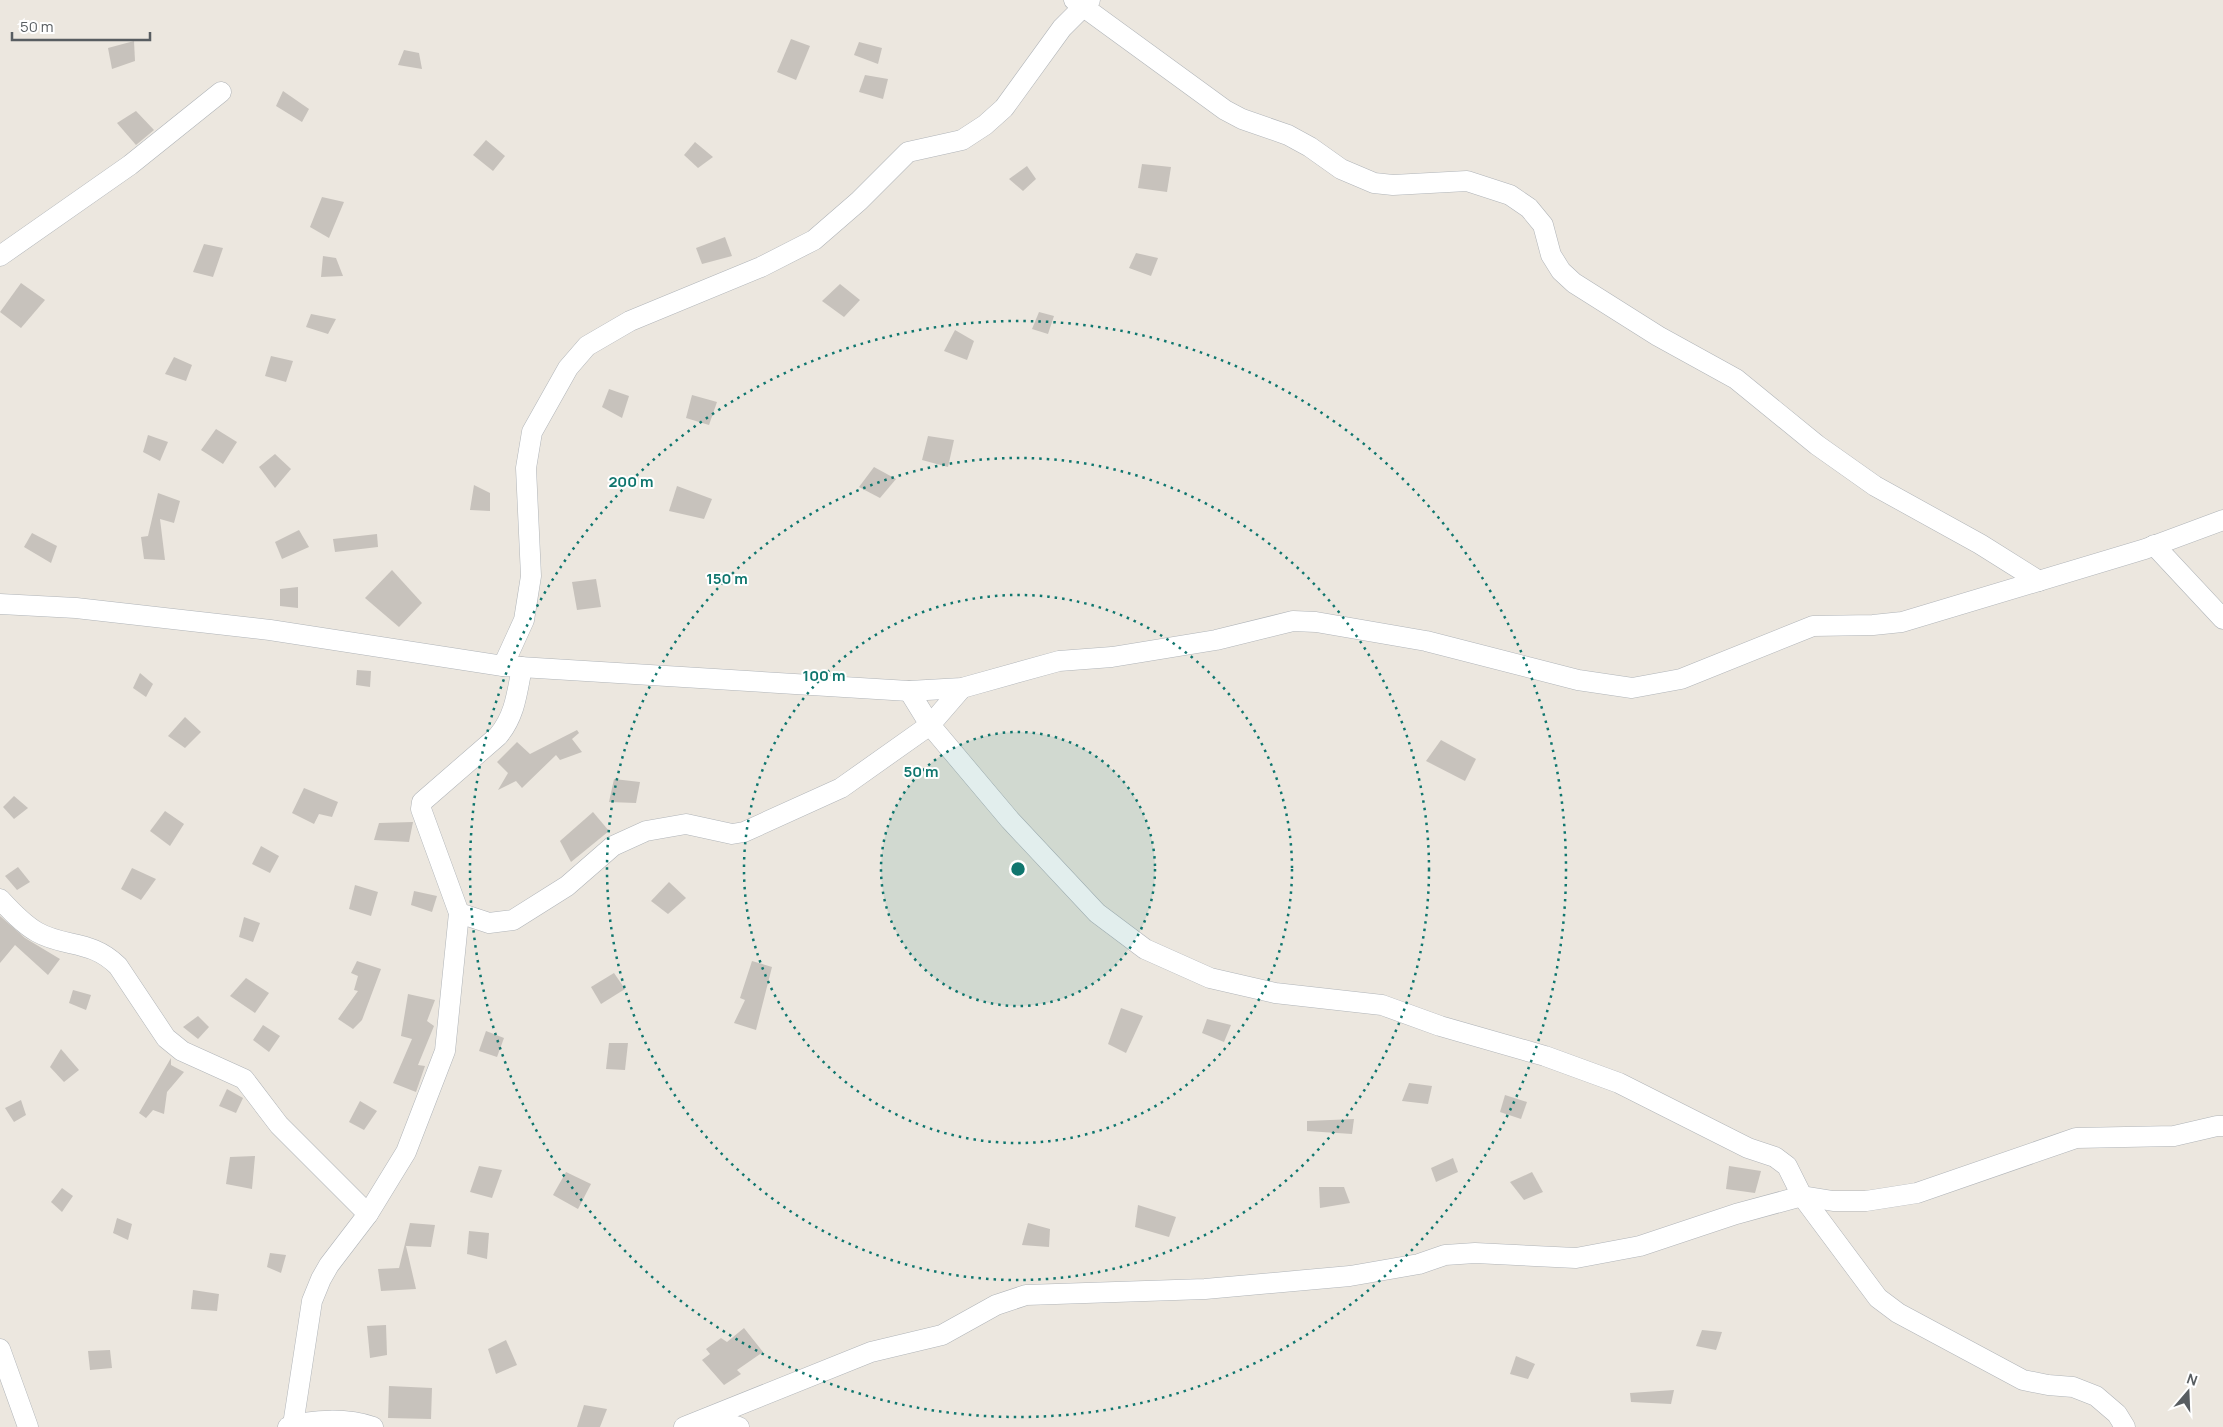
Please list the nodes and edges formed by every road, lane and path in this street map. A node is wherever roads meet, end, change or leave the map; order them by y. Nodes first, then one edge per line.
1 (1082, 2) edge
2 (221, 92) dead end
3 (0, 256) edge
4 (2223, 520) edge
5 (2154, 545) junction
6 (2038, 581) junction
7 (0, 604) edge
8 (2223, 619) edge
9 (512, 667) junction
10 (962, 688) junction
11 (909, 691) junction
12 (930, 725) junction
13 (0, 899) edge
14 (459, 913) junction
15 (2223, 1126) edge
16 (1802, 1196) junction
17 (368, 1214) junction
18 (0, 1349) edge
19 (710, 1418) junction
20 (290, 1426) edge
21 (28, 1427) edge
22 (373, 1427) edge
23 (684, 1427) edge
24 (739, 1427) edge
25 (2125, 1427) edge

1 - 6 street
1 - 9 street
2 - 3 street
4 - 5 street
5 - 6 street
5 - 8 street
6 - 10 street
7 - 9 street
9 - 11 street
9 - 14 street
10 - 11 street
10 - 12 street
11 - 12 street
12 - 14 street
12 - 16 street
13 - 17 street
14 - 17 street
15 - 16 street
16 - 19 street
16 - 25 street
17 - 20 street
18 - 21 street
19 - 23 street
19 - 24 street
20 - 22 street

